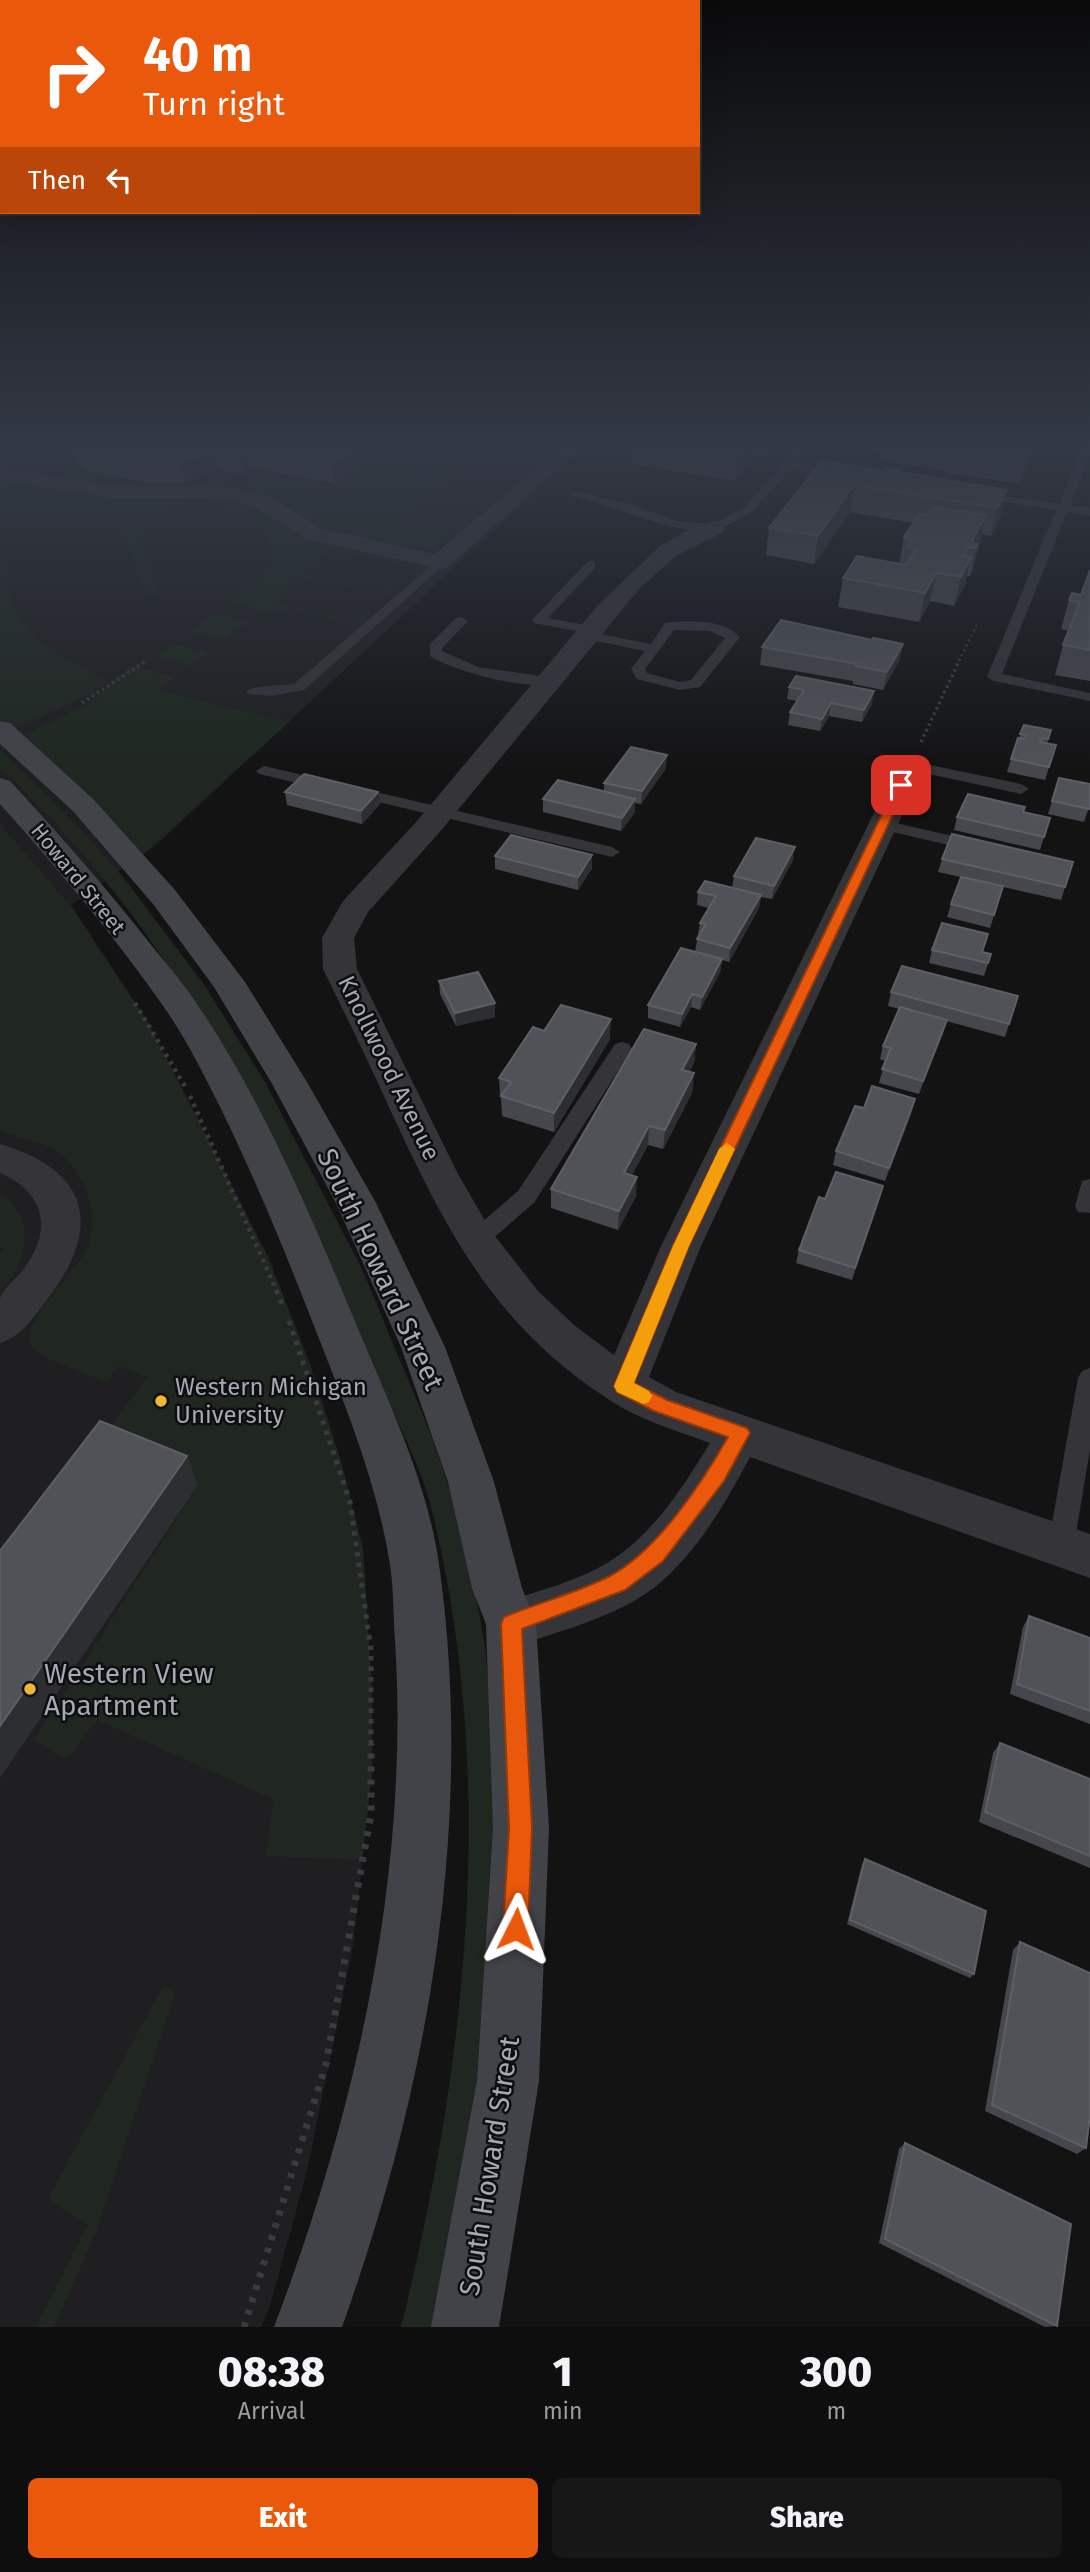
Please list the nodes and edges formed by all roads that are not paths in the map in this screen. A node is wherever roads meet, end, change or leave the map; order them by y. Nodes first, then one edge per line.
1 (398, 553) edge
2 (451, 553) edge
3 (665, 553) edge
4 (1044, 553) edge
5 (440, 562) junction
6 (590, 565) dead end
7 (461, 621) dead end
8 (589, 632) junction
9 (654, 649) junction
10 (549, 681) junction
11 (253, 691) dead end
12 (1090, 697) edge
13 (0, 729) edge
14 (911, 765) joint
15 (264, 771) dead end
16 (0, 787) edge
17 (1021, 789) dead end
18 (440, 812) junction
19 (883, 825) junction
20 (991, 850) edge
21 (612, 852) dead end
22 (622, 1049) dead end
23 (0, 1158) edge
24 (476, 1241) junction
25 (0, 1326) edge
26 (1090, 1378) edge
27 (623, 1386) junction
28 (740, 1433) junction
29 (1075, 1551) edge
30 (511, 1624) junction
31 (308, 2327) edge
32 (465, 2327) edge

1 - 5 street
2 - 5 street
3 - 8 street, Knollwood Avenue
4 - 12 lane
5 - 11 lane
6 - 8 lane
7 - 10 lane
8 - 9 lane
8 - 10 street, Knollwood Avenue
9 - 9 lane
10 - 18 street, Knollwood Avenue
13 - 30 street, South Howard Street
14 - 17 lane
14 - 19 street
15 - 18 lane
16 - 31 street, Howard Street
18 - 21 lane
18 - 24 street, Knollwood Avenue
19 - 20 lane
19 - 27 street
22 - 24 lane
23 - 25 street
24 - 27 street, Knollwood Avenue
26 - 29 lane
27 - 28 street, Knollwood Avenue
28 - 29 street, Knollwood Avenue
28 - 30 street
30 - 32 street, South Howard Street

